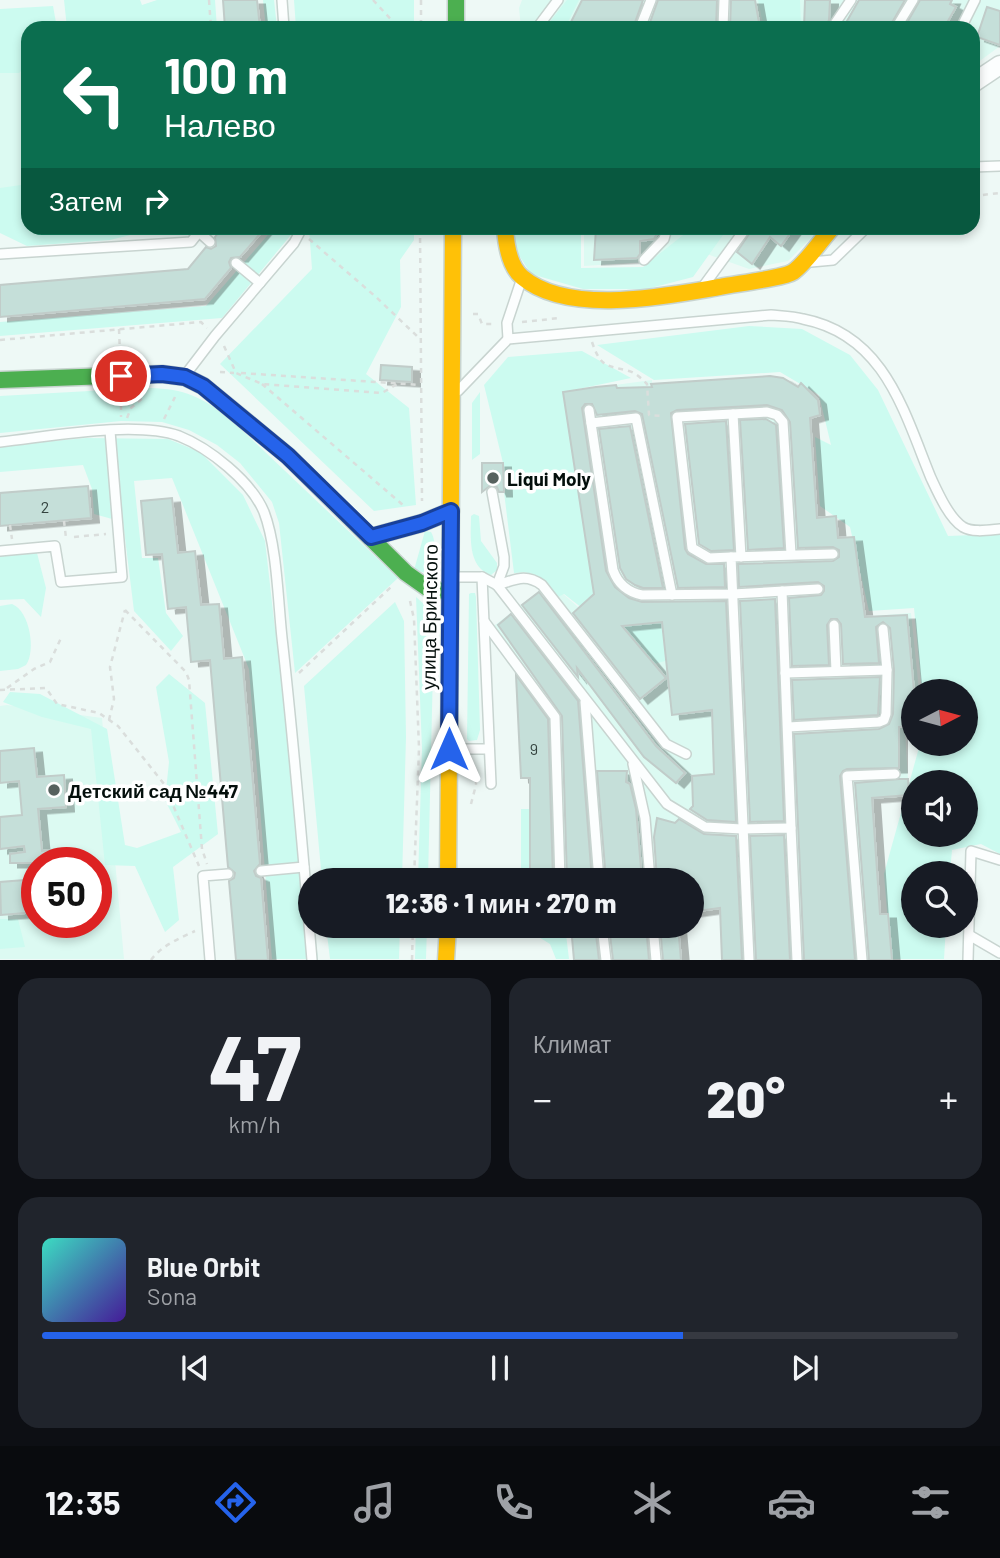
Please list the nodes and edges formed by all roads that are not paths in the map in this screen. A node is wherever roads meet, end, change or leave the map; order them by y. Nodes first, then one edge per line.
1 (282, 0) edge
2 (456, 0) edge
3 (558, 0) edge
4 (651, 0) edge
5 (724, 0) edge
6 (851, 0) edge
7 (913, 0) edge
8 (975, 0) edge
9 (284, 21) edge
10 (456, 21) edge
11 (542, 21) edge
12 (643, 21) edge
13 (723, 21) edge
14 (837, 21) edge
15 (900, 21) edge
16 (964, 21) edge
17 (1000, 65) edge
18 (980, 78) edge
19 (1000, 166) edge
20 (980, 167) edge
21 (197, 235) edge
22 (203, 235) edge
23 (297, 235) edge
24 (453, 235) edge
25 (506, 235) edge
26 (665, 235) edge
27 (741, 235) edge
28 (826, 235) edge
29 (859, 235) edge
30 (211, 242) dead end
31 (0, 254) edge
32 (644, 260) dead end
33 (236, 263) dead end
34 (802, 263) junction
35 (522, 277) junction
36 (260, 283) junction
37 (702, 288) junction
38 (508, 339) junction
39 (187, 373) junction
40 (0, 380) edge
41 (452, 397) junction
42 (589, 410) dead end
43 (733, 414) junction
44 (591, 423) junction
45 (110, 431) junction
46 (0, 442) edge
47 (492, 492) dead end
48 (451, 511) junction
49 (1000, 529) edge
50 (371, 537) junction
51 (0, 551) edge
52 (791, 554) junction
53 (833, 554) dead end
54 (736, 557) junction
55 (482, 577) junction
56 (450, 584) junction
57 (497, 586) junction
58 (818, 589) dead end
59 (782, 591) junction
60 (672, 594) junction
61 (733, 594) junction
62 (484, 621) junction
63 (834, 625) dead end
64 (883, 629) dead end
65 (887, 670) junction
66 (836, 671) junction
67 (785, 673) junction
68 (585, 701) junction
69 (788, 727) junction
70 (449, 749) junction
71 (489, 749) junction
72 (686, 754) dead end
73 (632, 759) junction
74 (895, 774) dead end
75 (491, 784) dead end
76 (791, 828) junction
77 (742, 829) junction
78 (1000, 860) edge
79 (971, 861) edge
80 (304, 867) junction
81 (448, 868) edge
82 (560, 868) edge
83 (597, 868) edge
84 (649, 868) edge
85 (261, 871) dead end
86 (228, 874) dead end
87 (447, 938) edge
88 (603, 938) edge
89 (654, 938) edge
90 (968, 938) edge
91 (973, 938) edge
92 (1000, 953) edge
93 (210, 960) edge
94 (312, 960) edge
95 (446, 960) edge
96 (606, 960) edge
97 (656, 960) edge
98 (749, 960) edge
99 (797, 960) edge
100 (862, 960) edge
101 (968, 960) edge

1 - 9 lane
2 - 10 street
3 - 11 lane
4 - 12 lane
5 - 13 lane
6 - 14 lane
7 - 15 lane
8 - 16 lane
17 - 18 street
19 - 20 lane
21 - 31 lane
22 - 30 lane
23 - 36 lane
24 - 41 street, улица Бринского
25 - 35 street
26 - 32 lane
27 - 37 lane
28 - 34 street
29 - 34 lane
33 - 36 lane
34 - 37 street
35 - 37 street
35 - 38 lane
36 - 39 lane
38 - 41 lane
38 - 49 lane
39 - 40 street
39 - 50 street
41 - 48 street, улица Бринского
42 - 44 lane
43 - 52 lane
43 - 54 lane
43 - 54 lane
44 - 60 lane
44 - 60 lane
45 - 46 lane
45 - 51 lane
45 - 80 lane
47 - 57 lane
48 - 50 street
48 - 56 street, улица Бринского
50 - 56 street
52 - 53 lane
52 - 54 lane
54 - 61 lane
55 - 56 lane
55 - 57 lane
55 - 62 lane
56 - 70 street, улица Бринского
57 - 68 lane
57 - 72 lane
58 - 59 lane
59 - 61 lane
59 - 67 lane
60 - 61 lane
61 - 77 lane
62 - 71 lane
62 - 82 lane
63 - 66 lane
64 - 65 lane
65 - 66 lane
65 - 69 lane
66 - 67 lane
67 - 69 lane
68 - 73 lane
68 - 83 lane
69 - 76 lane
70 - 71 lane
70 - 81 street, улица Бринского
71 - 75 lane
73 - 77 lane
73 - 84 lane
74 - 100 lane
76 - 77 lane
76 - 99 lane
77 - 98 lane
78 - 79 lane
80 - 85 lane
80 - 94 lane
86 - 93 lane
87 - 95 street
88 - 96 lane
89 - 97 lane
90 - 101 lane
91 - 92 lane

